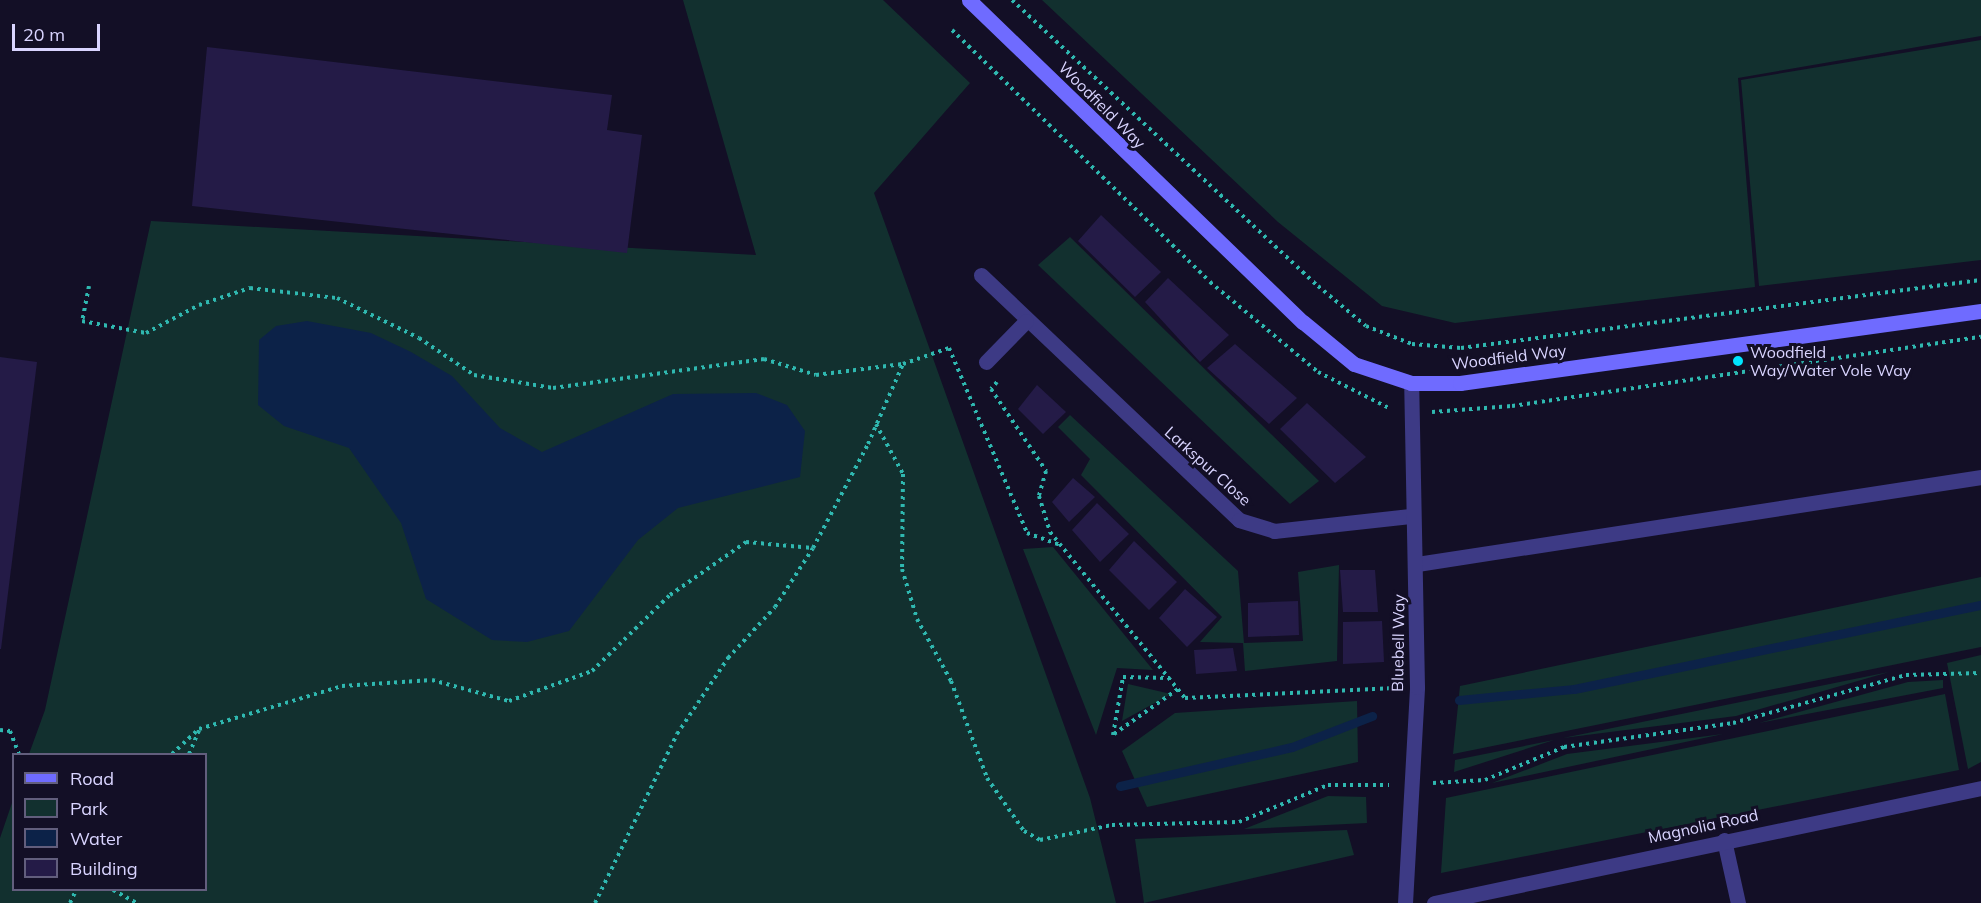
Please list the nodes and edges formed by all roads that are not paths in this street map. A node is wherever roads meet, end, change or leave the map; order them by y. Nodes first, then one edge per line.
1 (969, 0) edge
2 (981, 275) dead end
3 (1981, 311) edge
4 (1026, 321) junction
5 (986, 362) dead end
6 (1411, 383) junction
7 (1981, 477) edge
8 (1410, 516) junction
9 (1417, 564) junction
10 (1981, 788) edge
11 (1724, 840) junction
12 (1405, 903) edge
13 (1434, 903) edge
14 (1738, 903) edge

1 - 6 street, Woodfield Way
2 - 4 street, Larkspur Close
3 - 6 street, Woodfield Way
4 - 5 street
4 - 8 street, Larkspur Close
6 - 8 street, Bluebell Way
7 - 9 street
8 - 9 street, Bluebell Way
9 - 12 street, Bluebell Way
10 - 11 street, Magnolia Road
11 - 13 street, Magnolia Road
11 - 14 street

